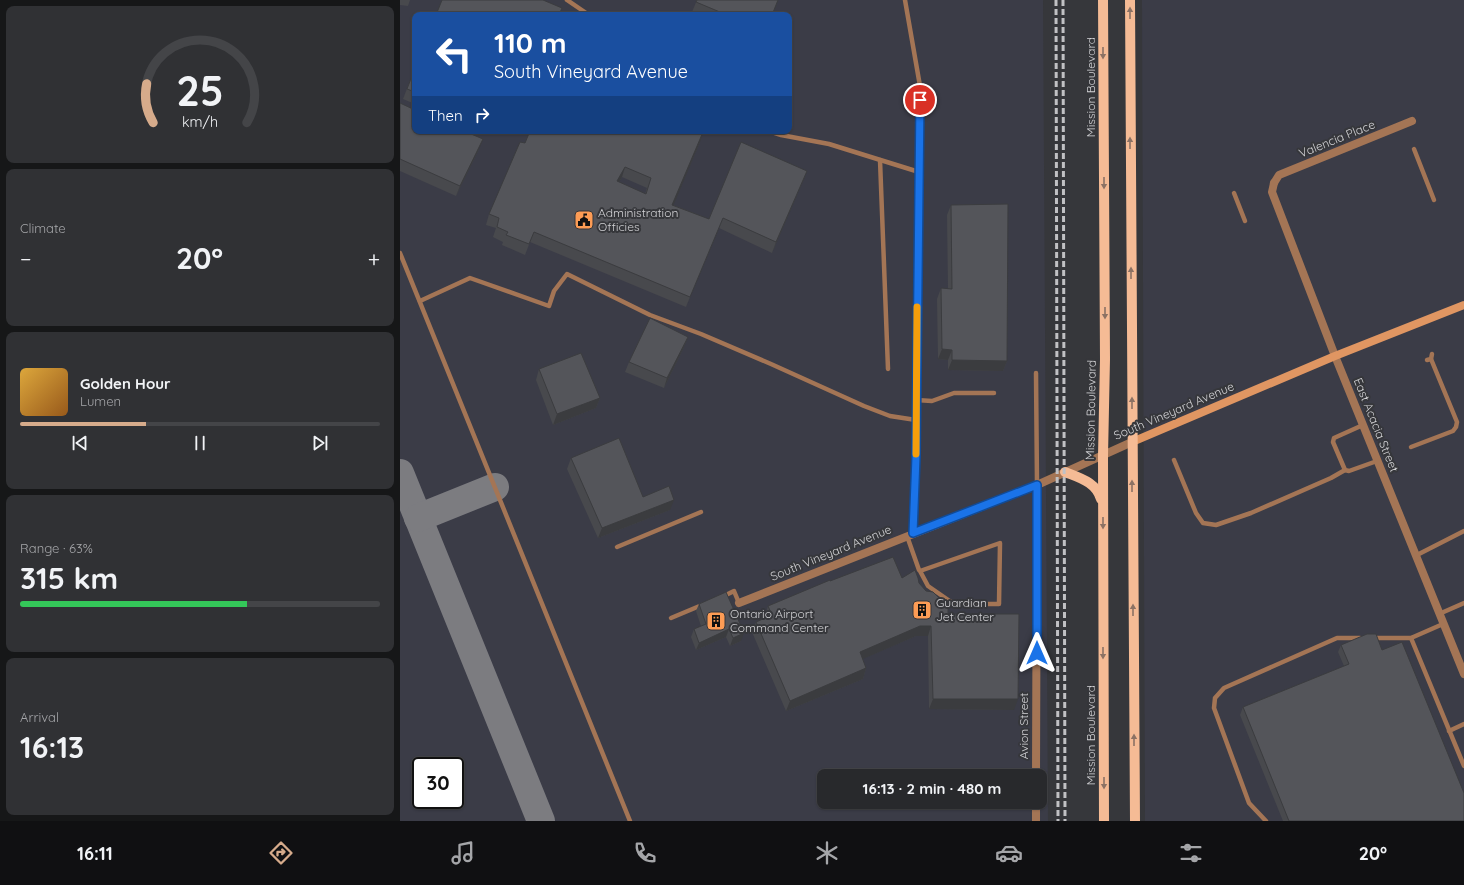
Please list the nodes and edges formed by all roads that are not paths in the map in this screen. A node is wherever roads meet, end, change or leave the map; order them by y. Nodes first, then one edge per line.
1 (567, 0) edge
2 (905, 0) edge
3 (1103, 0) edge
4 (1130, 0) edge
5 (585, 12) edge
6 (1412, 122) dead end
7 (778, 134) edge
8 (1414, 149) dead end
9 (880, 160) junction
10 (919, 172) junction
11 (1274, 183) joint
12 (1234, 193) dead end
13 (1434, 200) dead end
14 (1245, 221) dead end
15 (400, 253) edge
16 (420, 301) junction
17 (1464, 305) edge
18 (1335, 356) junction
19 (1430, 358) dead end
20 (888, 369) dead end
21 (1036, 373) dead end
22 (994, 393) dead end
23 (916, 400) junction
24 (916, 420) junction
25 (1363, 425) junction
26 (1132, 442) junction
27 (1411, 448) dead end
28 (1103, 456) junction
29 (1174, 460) dead end
30 (1377, 461) junction
31 (1345, 470) junction
32 (1065, 472) junction
33 (1037, 485) junction
34 (1103, 506) junction
35 (701, 512) dead end
36 (1464, 532) edge
37 (910, 534) junction
38 (617, 547) dead end
39 (1416, 556) junction
40 (920, 571) junction
41 (719, 598) edge
42 (739, 603) joint
43 (705, 604) edge
44 (1464, 604) edge
45 (1439, 614) junction
46 (671, 618) dead end
47 (1443, 624) junction
48 (1411, 638) junction
49 (1464, 674) edge
50 (1464, 724) edge
51 (1448, 731) junction
52 (1464, 766) edge
53 (1036, 769) edge
54 (1036, 809) edge
55 (630, 821) edge
56 (1036, 821) edge
57 (1104, 821) edge
58 (1135, 821) edge
59 (1266, 821) edge

1 - 5 lane
2 - 10 lane
3 -> 28 main road, Mission Boulevard
26 -> 4 main road
6 - 11 street, Valencia Place
7 - 9 lane
8 - 13 lane
9 - 10 lane
9 - 20 lane
10 - 23 lane
11 - 18 street, East Acacia Street
12 - 14 lane
15 - 16 lane
16 - 24 lane
16 - 55 lane
17 - 18 main road, South Vineyard Avenue
18 - 25 street, East Acacia Street
18 - 26 main road, South Vineyard Avenue
19 - 27 lane
21 - 33 lane
22 - 23 lane
23 - 24 lane
24 - 37 lane
25 - 30 street, East Acacia Street
25 - 31 lane
26 - 28 street, South Vineyard Avenue
58 -> 26 main road
28 - 32 street, South Vineyard Avenue
28 - 34 main road, Mission Boulevard
29 - 31 lane
30 - 31 lane
30 - 39 street, East Acacia Street
32 - 33 street, South Vineyard Avenue
32 - 34 main road
33 - 37 street, South Vineyard Avenue
33 - 53 street, Avion Street
34 -> 57 main road, Mission Boulevard
35 - 38 lane
36 - 39 lane
37 - 40 lane
37 - 42 street, South Vineyard Avenue
39 - 45 street, East Acacia Street
40 - 40 lane
41 - 42 lane
43 - 46 lane
44 - 45 lane
45 - 47 street, East Acacia Street
47 - 48 lane
47 - 49 street, East Acacia Street
48 - 51 lane
48 - 59 lane
50 - 51 lane
51 - 52 lane
54 - 56 street

